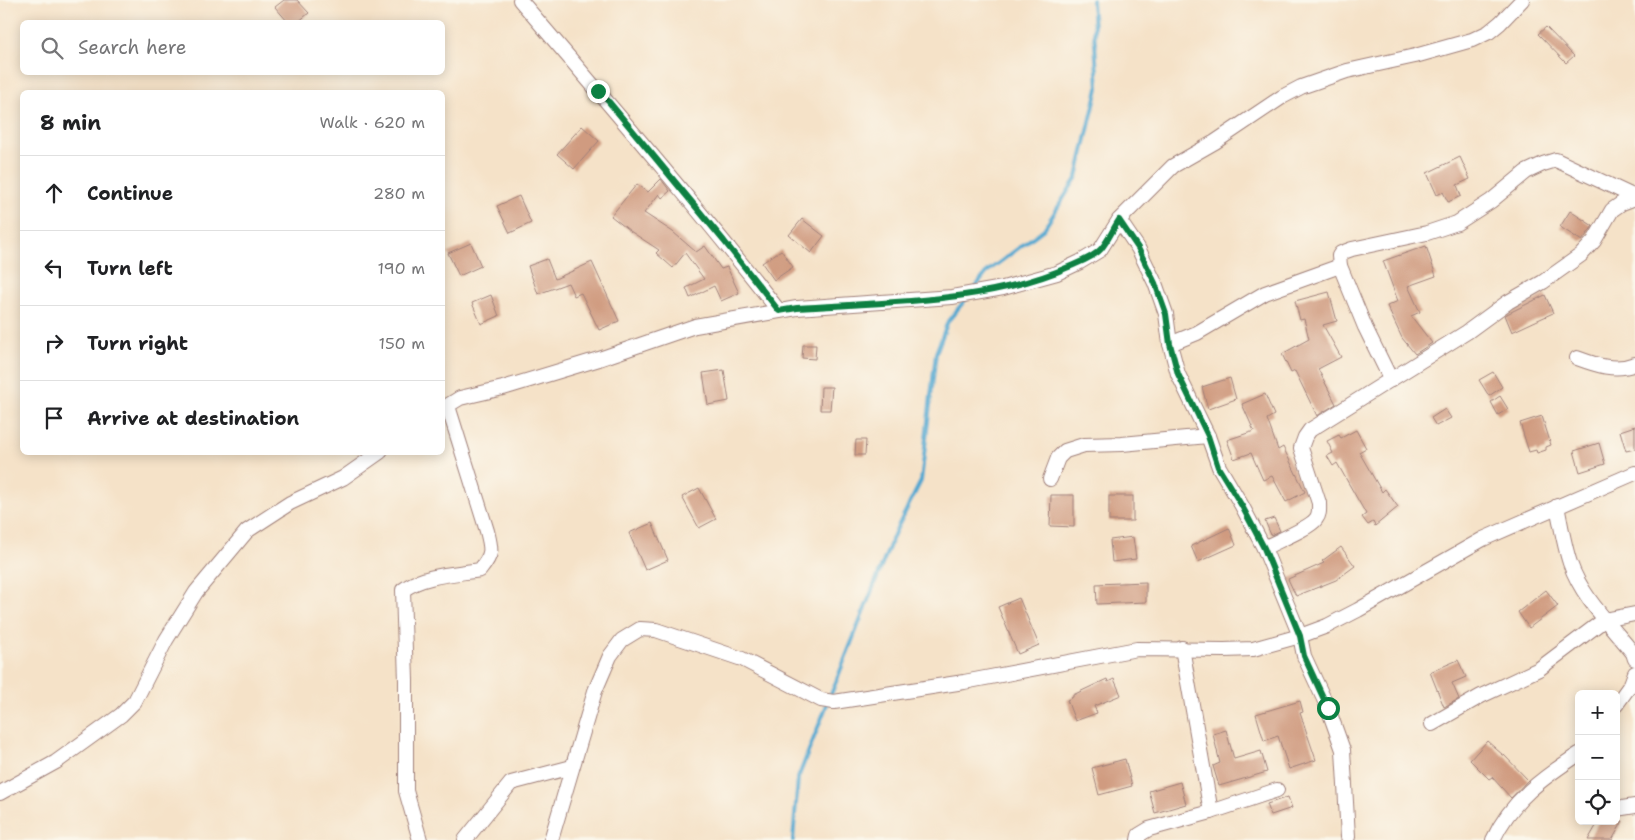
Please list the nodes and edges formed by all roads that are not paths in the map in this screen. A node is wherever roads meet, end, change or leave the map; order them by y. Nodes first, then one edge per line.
1 (520, 0) edge
2 (1522, 0) edge
3 (1635, 197) edge
4 (1119, 220) junction
5 (1340, 266) junction
6 (779, 311) junction
7 (1170, 344) junction
8 (1577, 358) dead end
9 (1635, 364) edge
10 (1391, 380) junction
11 (445, 407) edge
12 (1208, 436) junction
13 (376, 455) edge
14 (1635, 474) edge
15 (1050, 479) dead end
16 (1557, 506) junction
17 (1264, 548) junction
18 (1635, 614) edge
19 (1604, 620) junction
20 (1300, 636) junction
21 (1182, 648) junction
22 (1635, 659) edge
23 (1635, 673) edge
24 (1620, 700) edge
25 (1432, 724) dead end
26 (1575, 757) edge
27 (572, 767) junction
28 (1277, 790) dead end
29 (0, 792) edge
30 (1635, 806) edge
31 (1620, 808) edge
32 (1211, 812) junction
33 (1348, 837) dead end
34 (420, 840) edge
35 (465, 840) edge
36 (551, 840) edge
37 (1138, 840) edge
38 (1493, 840) edge

1 - 6 street
2 - 4 street
3 - 5 street
3 - 10 street
4 - 6 street
4 - 7 street
5 - 7 street
5 - 10 street
6 - 11 street
7 - 12 street
8 - 9 street
10 - 17 street
11 - 34 street
12 - 15 street
12 - 17 street
13 - 29 street
14 - 16 street
16 - 19 street
16 - 20 street
17 - 20 street
18 - 19 street
19 - 22 street
19 - 25 street
20 - 21 street
20 - 33 street
21 - 27 street
21 - 32 street
23 - 24 street
26 - 38 street
27 - 35 street
27 - 36 street
28 - 32 street
30 - 31 street
32 - 37 street

